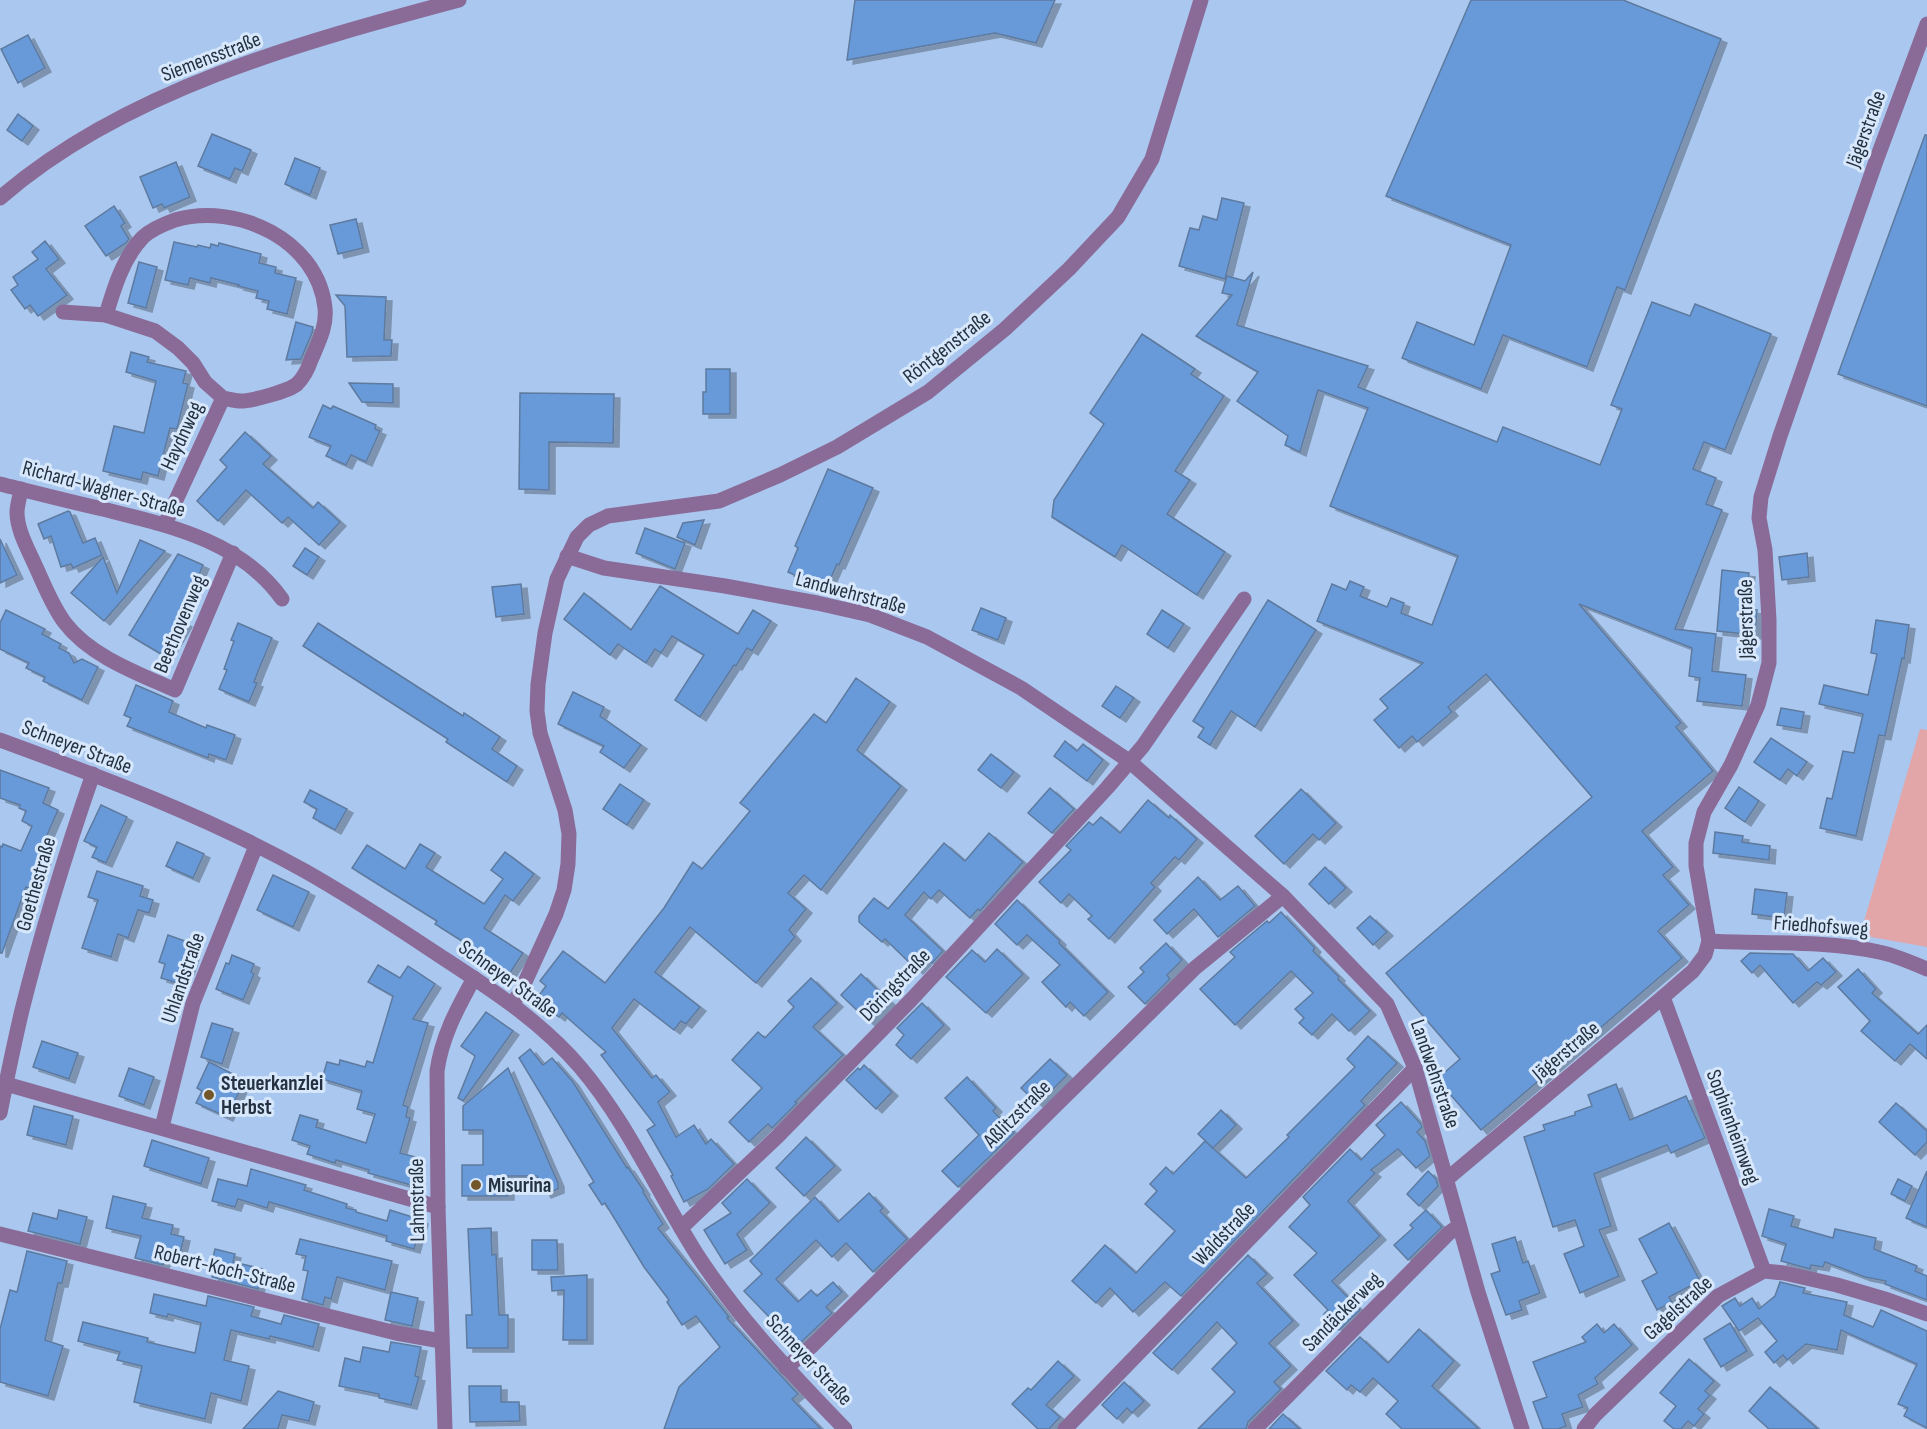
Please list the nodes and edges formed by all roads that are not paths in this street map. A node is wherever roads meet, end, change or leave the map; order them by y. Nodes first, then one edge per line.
1 (459, 0) edge
2 (1201, 0) edge
3 (1927, 24) edge
4 (0, 198) edge
5 (63, 312) dead end
6 (106, 315) junction
7 (223, 398) junction
8 (0, 484) edge
9 (21, 489) junction
10 (165, 524) junction
11 (233, 554) junction
12 (567, 556) junction
13 (282, 599) dead end
14 (1244, 599) dead end
15 (0, 740) edge
16 (1129, 761) junction
17 (93, 774) junction
18 (256, 846) junction
19 (1283, 896) junction
20 (1709, 941) junction
21 (1927, 969) edge
22 (474, 978) junction
23 (1663, 998) junction
24 (512, 1004) junction
25 (1415, 1068) junction
26 (6, 1084) junction
27 (0, 1113) edge
28 (162, 1127) junction
29 (1447, 1179) junction
30 (438, 1207) junction
31 (1459, 1226) junction
32 (681, 1228) junction
33 (0, 1234) edge
34 (1764, 1271) junction
35 (1927, 1314) edge
36 (441, 1341) junction
37 (786, 1368) junction
38 (445, 1429) edge
39 (845, 1429) edge
40 (1065, 1429) edge
41 (1255, 1429) edge
42 (1522, 1429) edge
43 (1584, 1429) edge

1 - 4 street, Siemensstraße
2 - 12 street, Röntgenstraße
3 - 20 street, Jägerstraße
5 - 6 street, Haydnweg
6 - 7 street, Haydnweg
6 - 7 street, Haydnweg
7 - 10 street, Haydnweg
8 - 9 street, Richard-Wagner-Straße
9 - 10 street, Richard-Wagner-Straße
9 - 11 street, Beethovenweg
10 - 11 street, Richard-Wagner-Straße
11 - 13 street, Richard-Wagner-Straße
12 - 16 street, Landwehrstraße
12 - 24 street, Röntgenstraße
14 - 16 street
15 - 17 street, Schneyer Straße
16 - 19 street, Landwehrstraße
16 - 32 street, Döringstraße
17 - 18 street, Schneyer Straße
17 - 26 street, Goethestraße
18 - 22 street, Schneyer Straße
18 - 28 street, Uhlandstraße
19 - 25 street, Landwehrstraße
19 - 37 street, Aßlitzstraße
20 - 21 street, Friedhofsweg
20 - 23 street, Jägerstraße
22 - 24 street, Schneyer Straße
22 - 30 street, Lahmstraße
23 - 29 street, Jägerstraße
23 - 34 street, Sophienheimweg
24 - 32 street, Schneyer Straße
25 - 29 street, Landwehrstraße
25 - 40 street, Waldstraße
26 - 27 street, Goethestraße
26 - 28 street
28 - 30 street
29 - 31 street, Landwehrstraße
30 - 36 street, Lahmstraße
31 - 41 street, Sandäckerweg
31 - 42 street, Landwehrstraße
32 - 37 street, Schneyer Straße
33 - 36 street, Robert-Koch-Straße
34 - 35 street
34 - 43 street, Gagelstraße
36 - 38 street, Lahmstraße
37 - 39 street, Schneyer Straße

